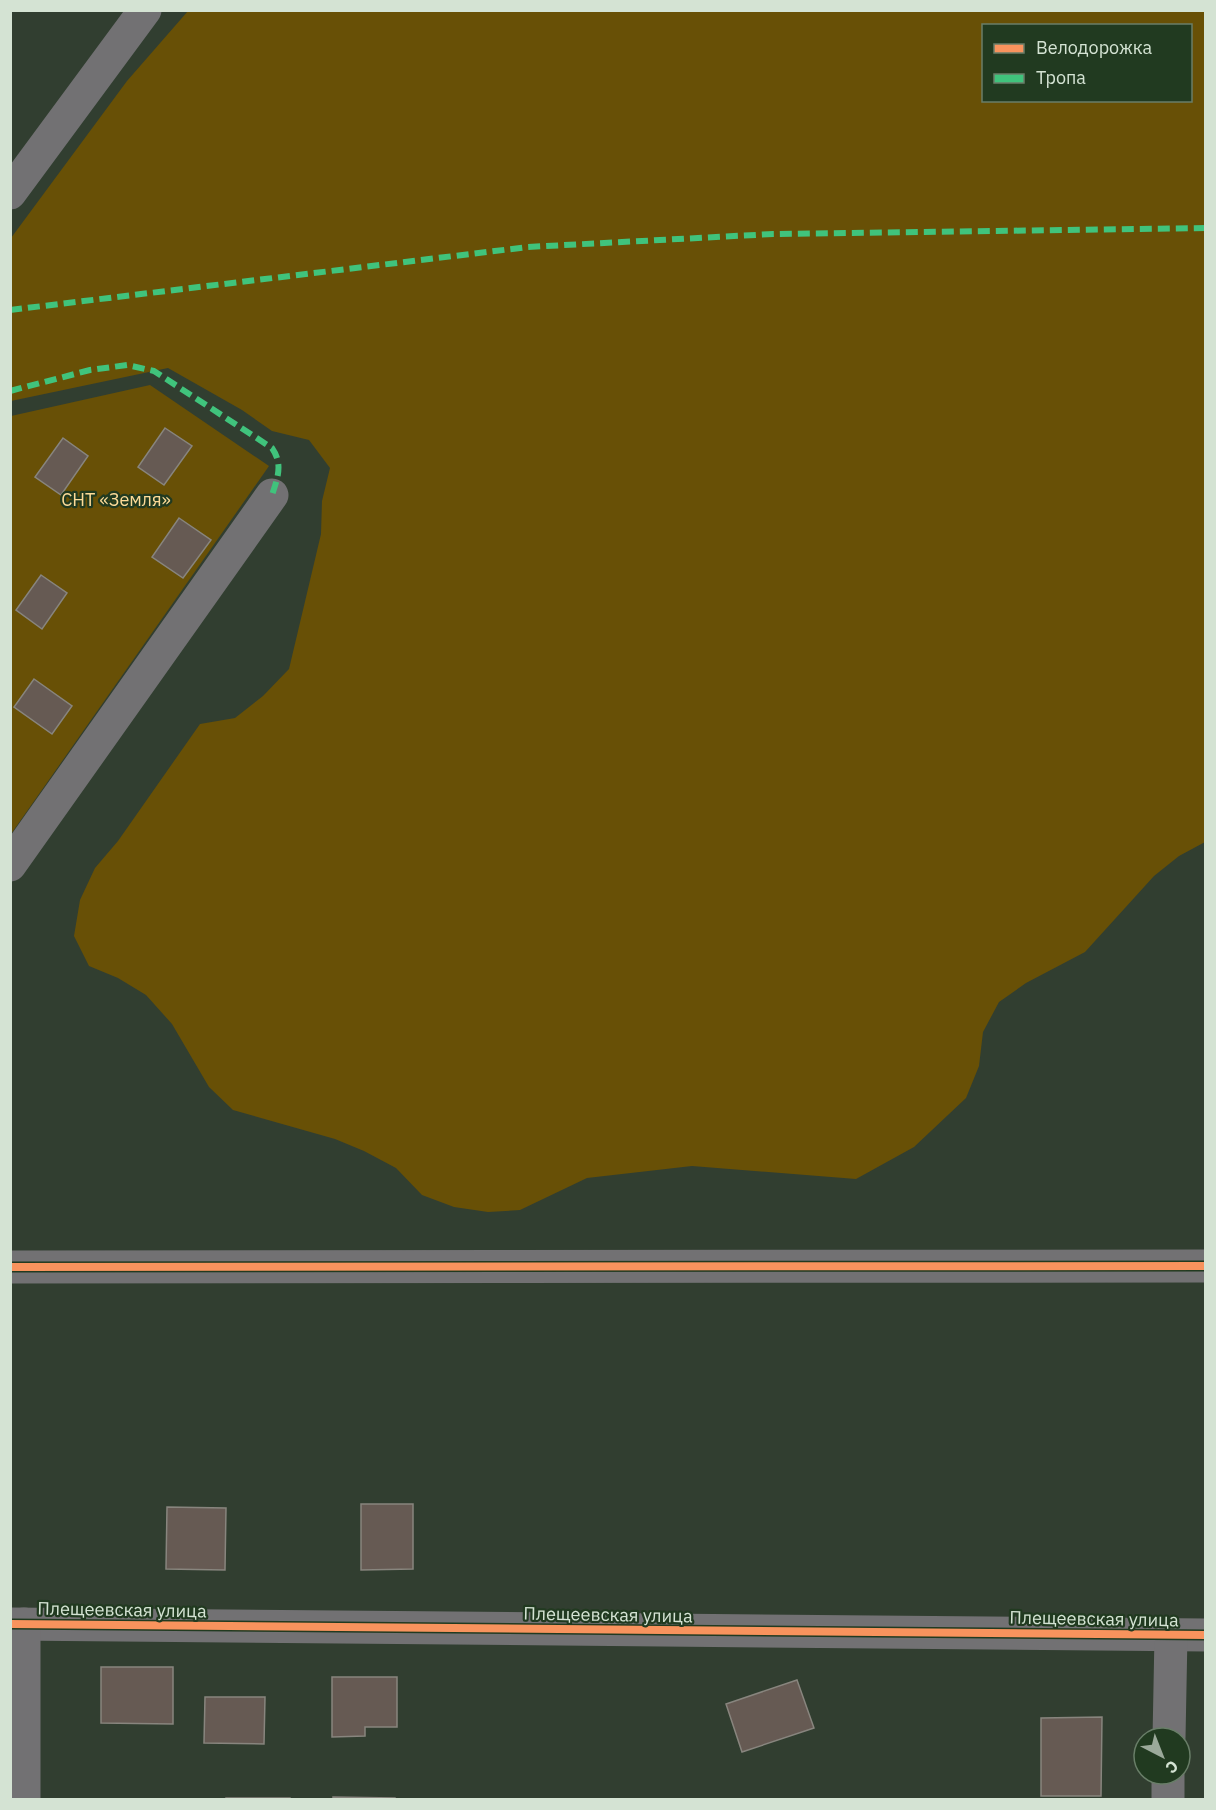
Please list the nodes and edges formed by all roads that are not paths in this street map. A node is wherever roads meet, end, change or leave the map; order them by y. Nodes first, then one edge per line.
1 (145, 10) edge
2 (10, 193) edge
3 (272, 495) dead end
4 (10, 865) edge
5 (1206, 1266) edge
6 (10, 1267) edge
7 (17, 1624) edge
8 (1171, 1635) junction
9 (1206, 1635) edge
10 (1169, 1726) edge
11 (24, 1800) edge

1 - 2 street
3 - 4 street
5 - 6 street
7 - 8 street, Плещеевская улица
7 - 11 street
8 - 9 street, Плещеевская улица
8 - 10 street

